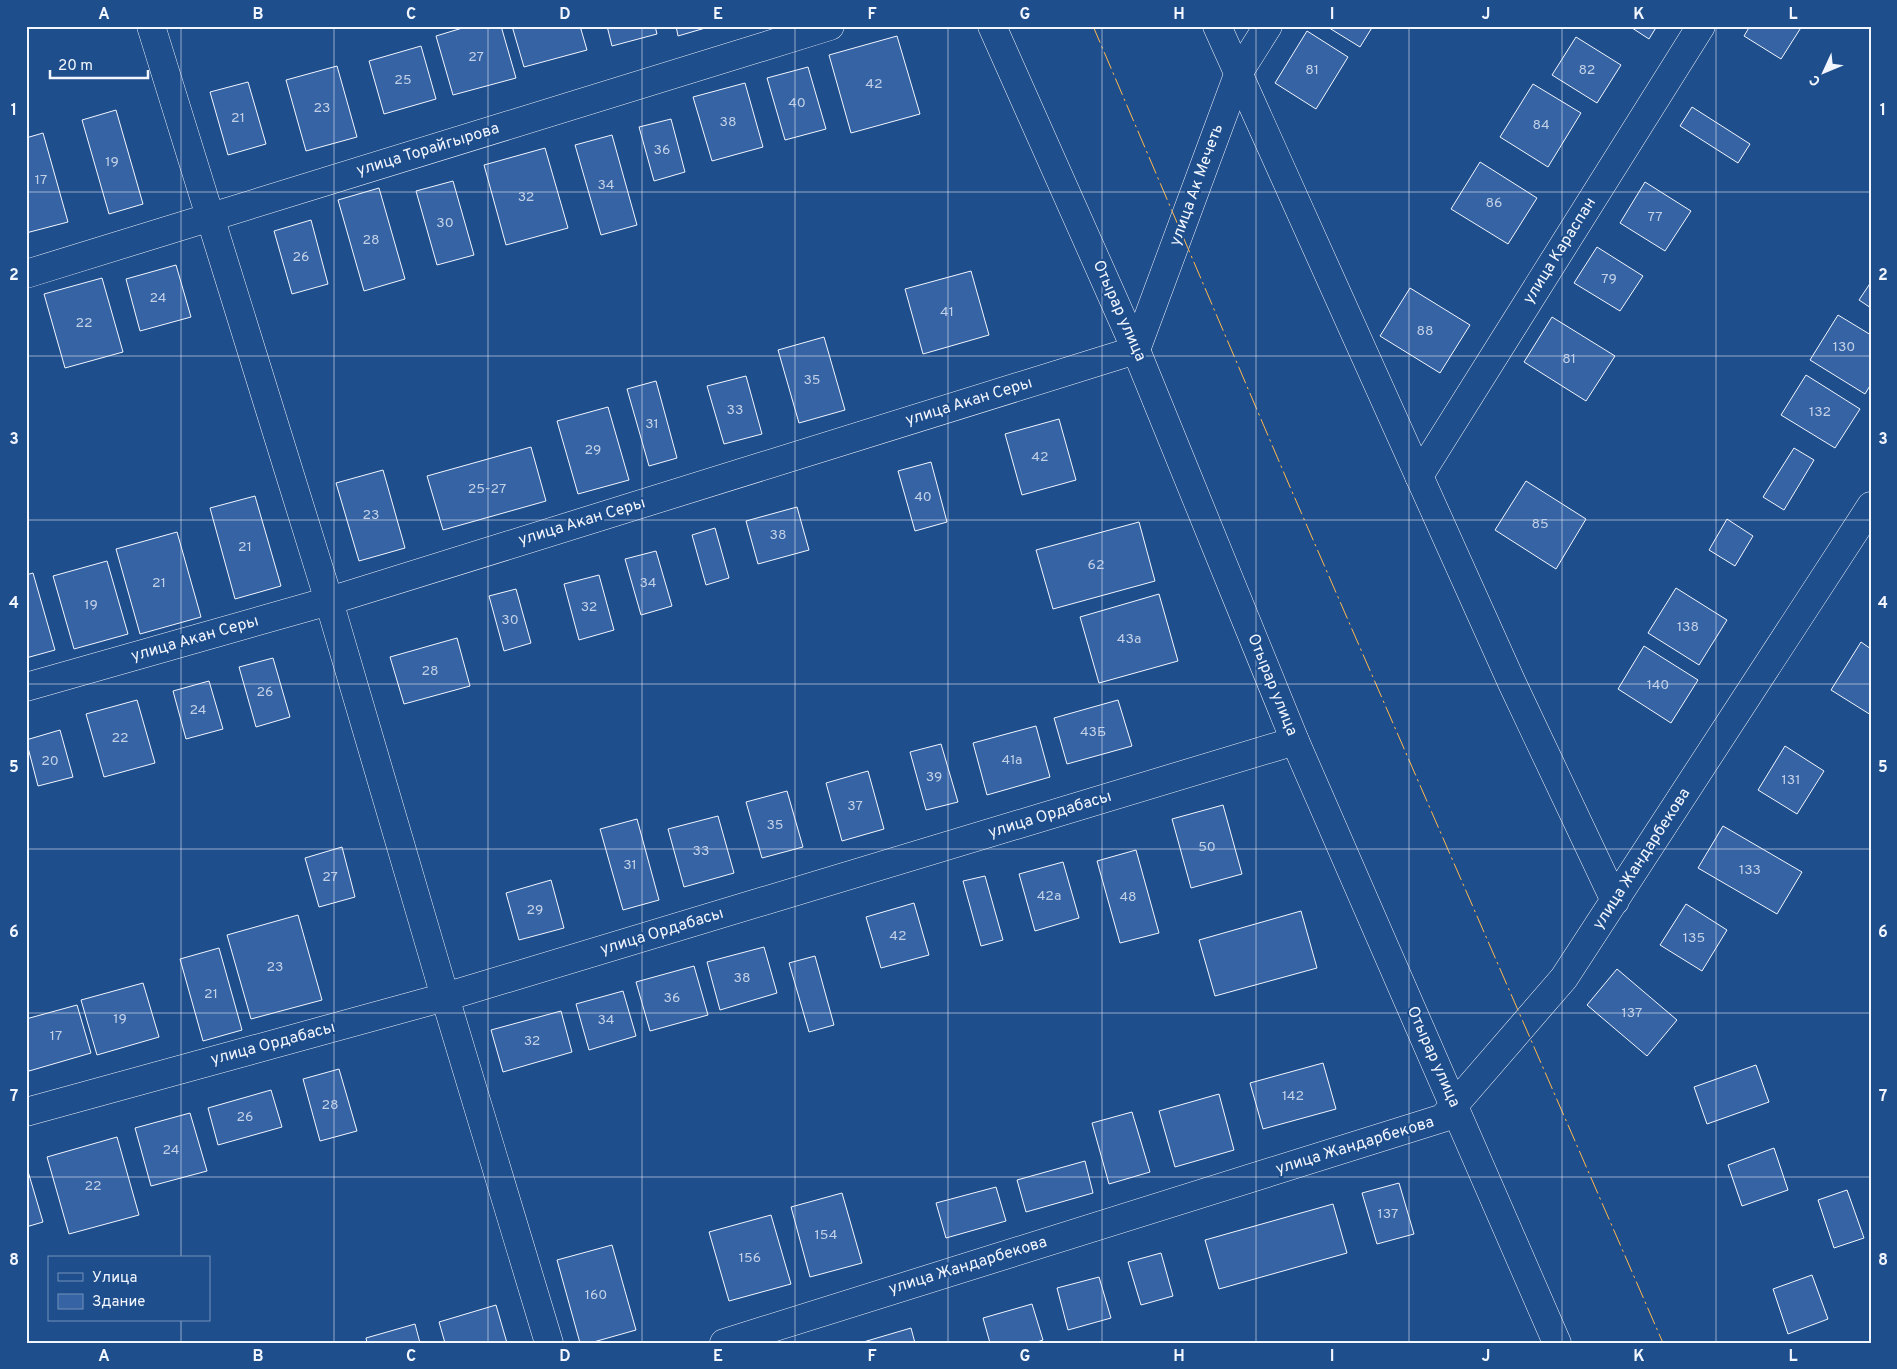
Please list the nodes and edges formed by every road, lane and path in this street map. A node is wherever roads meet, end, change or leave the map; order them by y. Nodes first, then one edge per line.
1 (151, 26) edge
2 (830, 26) edge
3 (992, 26) edge
4 (1217, 26) edge
5 (1268, 26) edge
6 (1701, 26) edge
7 (1239, 72) junction
8 (209, 218) junction
9 (26, 274) edge
10 (1136, 350) junction
11 (1419, 476) junction
12 (1871, 506) edge
13 (328, 601) junction
14 (26, 687) edge
15 (1295, 741) junction
16 (1615, 901) junction
17 (445, 997) junction
18 (1454, 1105) junction
19 (26, 1112) edge
20 (549, 1343) edge
21 (724, 1343) edge
22 (1557, 1343) edge

1 - 8 street
2 - 8 street, улица Торайгырова
3 - 10 street, Отырар улица
4 - 7 street
5 - 7 street, улица Ак Мечеть
6 - 11 street, улица Караспан
7 - 10 street, улица Ак Мечеть
7 - 11 street
8 - 9 street, улица Торайгырова
8 - 13 street
10 - 13 street, улица Акан Серы
10 - 15 street, Отырар улица
11 - 16 street
12 - 16 street, улица Жандарбекова
13 - 14 street, улица Акан Серы
13 - 17 street
15 - 17 street, улица Ордабасы
15 - 18 street, Отырар улица
16 - 18 street, улица Жандарбекова
17 - 19 street, улица Ордабасы
17 - 20 street
18 - 21 street, улица Жандарбекова
18 - 22 street, Отырар улица

